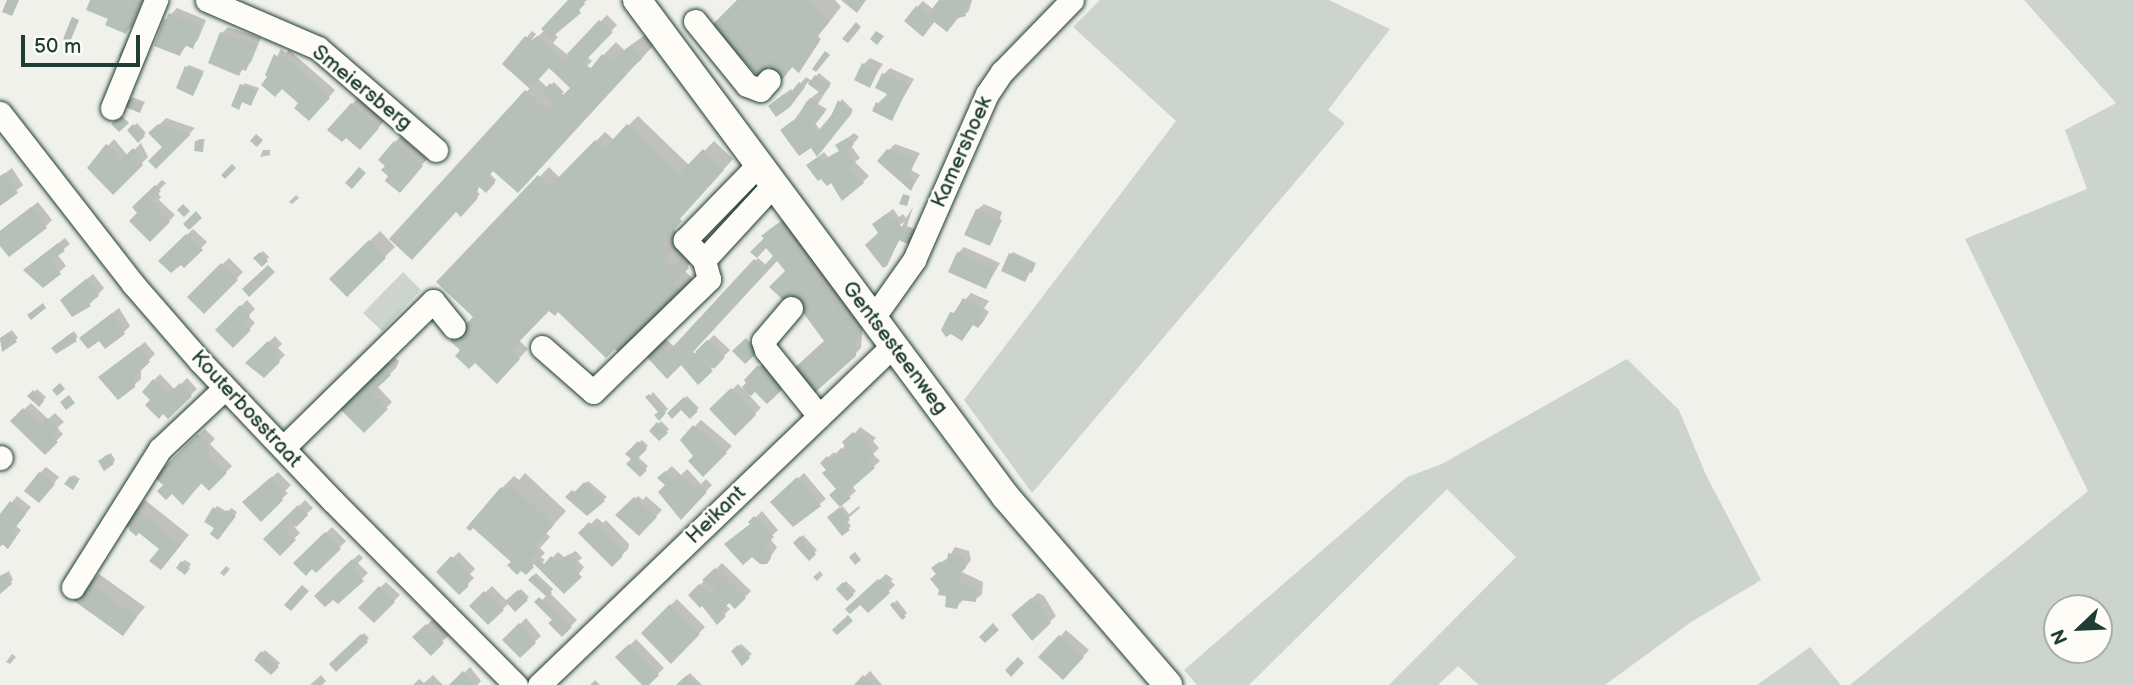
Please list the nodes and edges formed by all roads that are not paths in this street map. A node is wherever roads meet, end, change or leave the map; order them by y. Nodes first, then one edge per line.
1 (156, 0) edge
2 (206, 0) edge
3 (637, 0) edge
4 (1072, 0) edge
5 (695, 21) dead end
6 (769, 80) dead end
7 (112, 108) dead end
8 (0, 113) edge
9 (436, 150) dead end
10 (766, 174) junction
11 (791, 308) dead end
12 (873, 318) junction
13 (454, 327) dead end
14 (893, 345) junction
15 (542, 347) dead end
16 (225, 388) junction
17 (819, 415) junction
18 (283, 449) junction
19 (73, 587) dead end
20 (516, 685) edge
21 (540, 685) edge
22 (1168, 685) edge

1 - 7 street
2 - 9 street, Smeiersberg
3 - 10 main road, Gentsesteenweg
4 - 12 street, Kamershoek
5 - 6 street
8 - 16 street, Kouterbosstraat
10 - 12 main road, Gentsesteenweg
10 - 15 street
11 - 17 street
12 - 14 main road, Gentsesteenweg
13 - 18 street
14 - 17 street, Heikant
14 - 22 main road, Gentsesteenweg
16 - 18 street, Kouterbosstraat
16 - 19 street
17 - 21 street, Heikant
18 - 20 street, Kouterbosstraat

